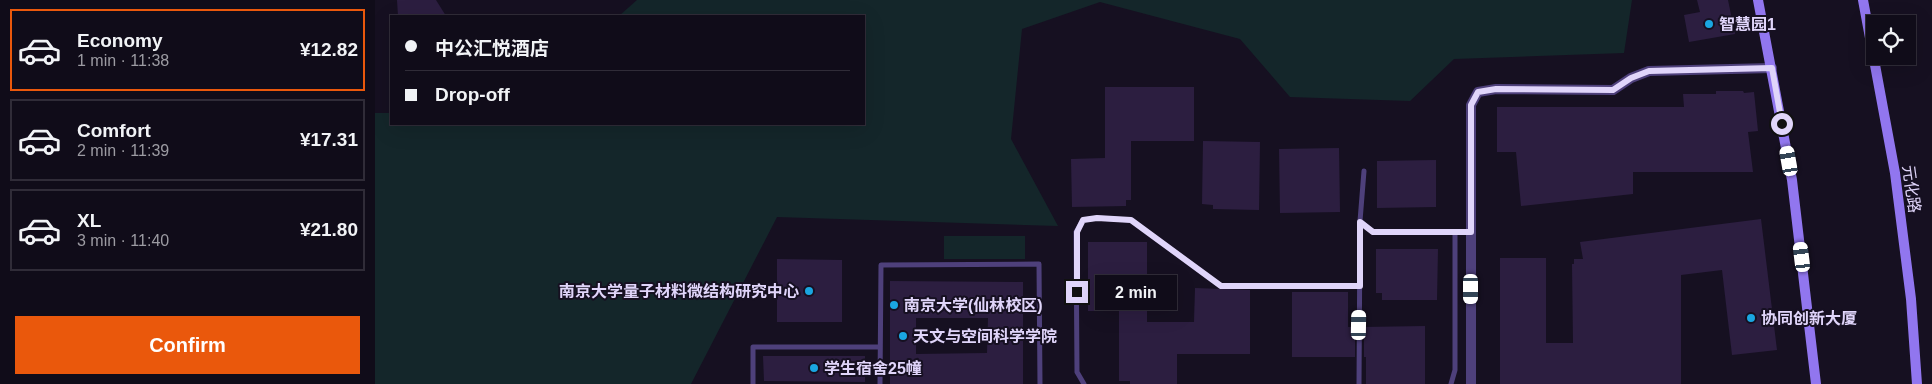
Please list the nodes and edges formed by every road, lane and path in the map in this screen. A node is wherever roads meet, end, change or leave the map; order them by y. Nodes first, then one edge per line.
1 (1758, 0) edge
2 (1863, 0) edge
3 (1772, 68) junction
4 (1364, 171) dead end
5 (1360, 222) junction
6 (1455, 232) junction
7 (1471, 232) junction
8 (1360, 286) junction
9 (880, 347) junction
10 (753, 384) edge
11 (880, 384) edge
12 (1040, 384) edge
13 (1084, 384) edge
14 (1359, 384) edge
15 (1451, 384) edge
16 (1471, 384) edge
17 (1816, 384) edge
18 (1917, 384) edge

1 - 3 street
2 - 18 street, 元化路
3 - 7 street
3 - 17 street
4 - 5 lane
5 - 6 lane
5 - 8 lane
6 - 7 lane
6 - 15 lane
7 - 16 street
8 - 13 lane
8 - 14 lane
9 - 10 lane
9 - 11 lane
9 - 12 lane

